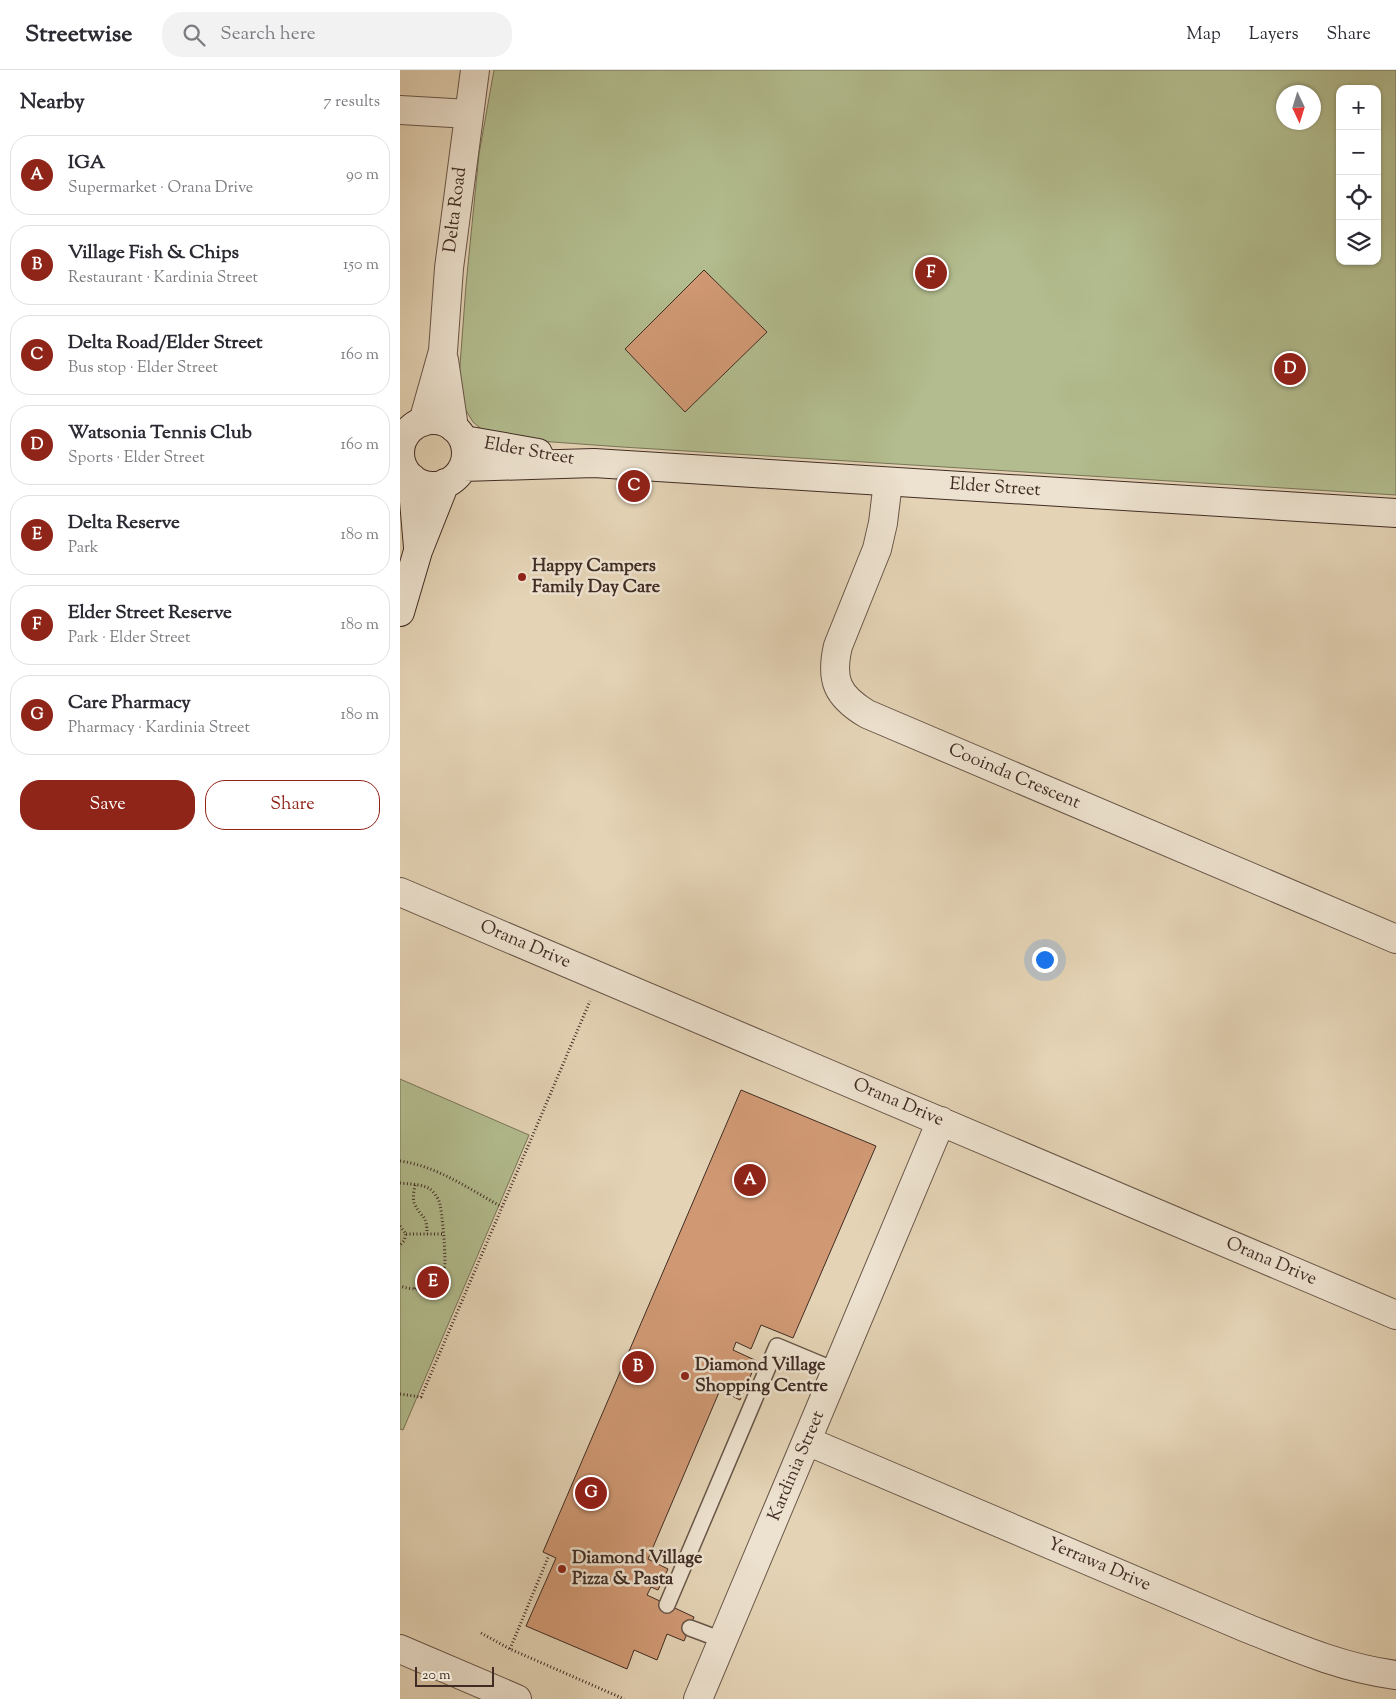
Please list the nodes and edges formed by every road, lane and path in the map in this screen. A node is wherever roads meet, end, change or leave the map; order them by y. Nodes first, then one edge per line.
1 (475, 70) edge
2 (400, 110) edge
3 (469, 114) junction
4 (443, 351) junction
5 (410, 430) edge
6 (459, 434) junction
7 (594, 463) junction
8 (405, 472) edge
9 (454, 476) junction
10 (888, 482) junction
11 (1396, 513) edge
12 (418, 551) junction
13 (400, 612) edge
14 (400, 892) edge
15 (1396, 940) edge
16 (582, 997) dead end
17 (942, 1121) junction
18 (400, 1161) edge
19 (400, 1183) edge
20 (415, 1185) junction
21 (502, 1207) junction
22 (400, 1226) edge
23 (406, 1234) junction
24 (427, 1234) junction
25 (443, 1234) junction
26 (400, 1245) edge
27 (442, 1273) junction
28 (400, 1286) edge
29 (414, 1290) junction
30 (1396, 1315) edge
31 (837, 1371) junction
32 (400, 1394) edge
33 (807, 1441) junction
34 (549, 1555) dead end
35 (667, 1605) dead end
36 (690, 1628) dead end
37 (481, 1633) dead end
38 (722, 1640) junction
39 (400, 1649) edge
40 (510, 1649) junction
41 (1396, 1675) edge
42 (517, 1699) edge
43 (624, 1699) edge
44 (698, 1699) edge

1 - 3 street, Delta Road
2 - 3 street
3 - 4 street, Delta Road
4 - 5 street, Delta Road
4 - 6 street, Delta Road
5 - 6 street
5 - 8 street
6 - 7 street, Elder Street
6 - 9 street
7 - 9 street, Elder Street
7 - 10 street, Elder Street
8 - 9 street
8 - 12 street
9 - 12 street
10 - 11 street, Elder Street
10 - 15 street, Cooinda Crescent
12 - 13 street
14 - 17 street, Orana Drive
16 - 21 path
17 - 30 street, Orana Drive
17 - 31 street, Kardinia Street
18 - 21 path
19 - 20 path
20 - 24 path
20 - 25 path
21 - 32 path
22 - 23 path
23 - 24 path
23 - 26 path
24 - 25 path
25 - 27 path
27 - 29 path
27 - 29 path
28 - 29 path
31 - 33 street, Kardinia Street
31 - 35 lane
33 - 38 street, Kardinia Street
33 - 41 street, Yerrawa Drive
34 - 40 path
36 - 38 lane
37 - 40 path
38 - 44 street, Kardinia Street
39 - 42 street
40 - 43 path

